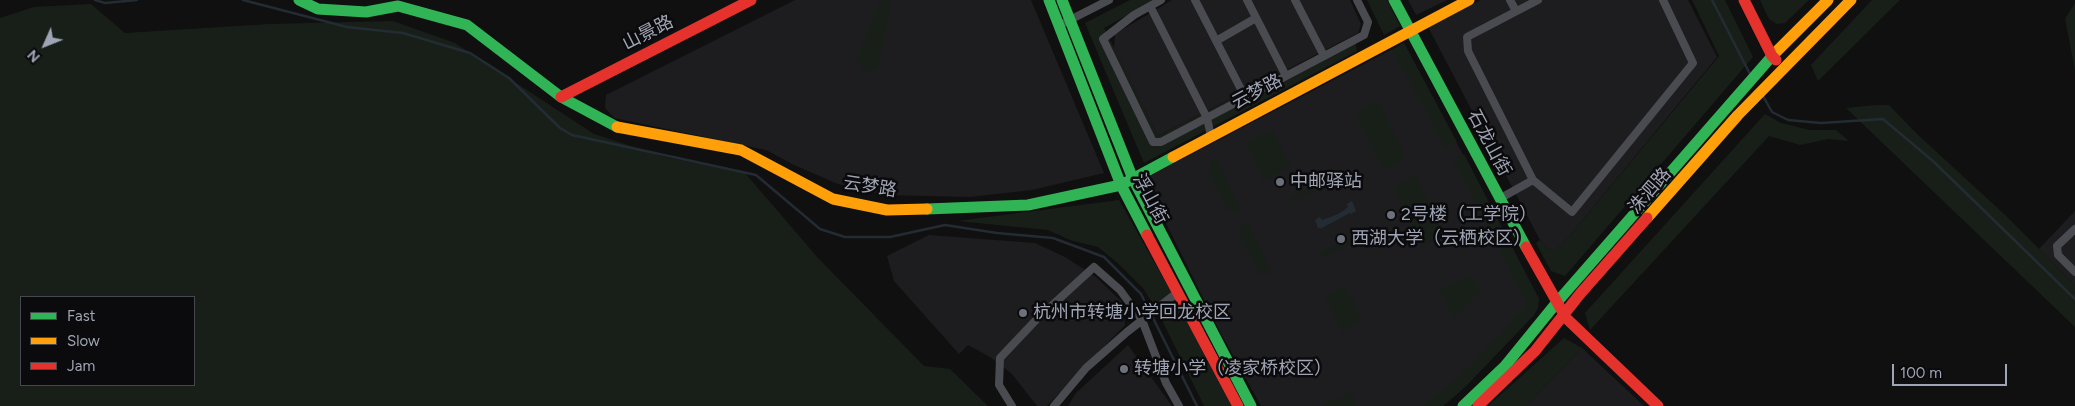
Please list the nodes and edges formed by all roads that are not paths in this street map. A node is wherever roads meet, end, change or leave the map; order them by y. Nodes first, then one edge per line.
1 (299, 0) edge
2 (750, 0) edge
3 (1049, 0) edge
4 (1062, 0) edge
5 (1108, 0) edge
6 (1161, 0) edge
7 (1195, 0) edge
8 (1247, 0) edge
9 (1295, 0) edge
10 (1357, 0) edge
11 (1394, 0) edge
12 (1510, 0) edge
13 (1538, 0) edge
14 (1663, 0) edge
15 (1744, 0) edge
16 (1828, 0) edge
17 (1851, 0) edge
18 (1465, 1) edge
19 (402, 3) edge
20 (1150, 6) junction
21 (1516, 11) junction
22 (1256, 18) junction
23 (1071, 20) junction
24 (1060, 24) junction
25 (1409, 31) junction
26 (1216, 41) junction
27 (1324, 56) junction
28 (1772, 56) junction
29 (1784, 69) junction
30 (1286, 76) junction
31 (561, 96) junction
32 (1245, 97) junction
33 (1206, 118) junction
34 (1211, 136) junction
35 (1133, 179) junction
36 (1533, 180) junction
37 (1121, 185) junction
38 (1499, 199) junction
39 (2075, 229) edge
40 (2075, 272) edge
41 (1178, 292) junction
42 (1558, 301) junction
43 (1564, 314) junction
44 (1145, 318) junction
45 (1012, 406) edge
46 (1054, 406) edge
47 (1179, 406) edge
48 (1238, 406) edge
49 (1251, 406) edge
50 (1463, 406) edge
51 (1478, 406) edge
52 (1658, 406) edge

1 - 19 street, 云梦路
2 - 31 street, 山景路
3 - 24 street, 浮山街
4 - 23 street, 浮山街
5 - 23 street
6 - 20 street
7 - 26 street
8 - 22 street
9 - 27 street
10 - 27 street
11 - 25 street, 石龙山街
12 - 21 street
13 - 21 street
14 - 36 street
15 - 28 street
16 - 28 street, 洙泗路
17 - 29 street, 洙泗路
18 - 25 street, 云梦路
19 - 31 street, 云梦路
20 - 33 street
20 - 33 street
21 - 36 street
22 - 26 street
22 - 30 street
23 - 24 street
23 - 35 street, 浮山街
24 - 37 street, 浮山街
25 - 34 street, 云梦路
25 - 38 street, 石龙山街
26 - 32 street
27 - 30 street
28 - 29 street
28 - 42 street, 洙泗路
29 - 43 street, 洙泗路
30 - 32 street
31 - 37 street, 云梦路
32 - 33 street
33 - 34 street
34 - 35 street, 云梦路
35 - 37 street, 云梦路
35 - 49 street, 浮山街
36 - 38 street
37 - 41 street, 浮山街
38 - 42 street, 石龙山街
39 - 40 street
41 - 44 street
41 - 48 street, 浮山街
42 - 43 street, 石龙山街
42 - 50 street, 洙泗路
43 - 51 street, 洙泗路
43 - 52 street
44 - 45 street
44 - 46 street
44 - 47 street

